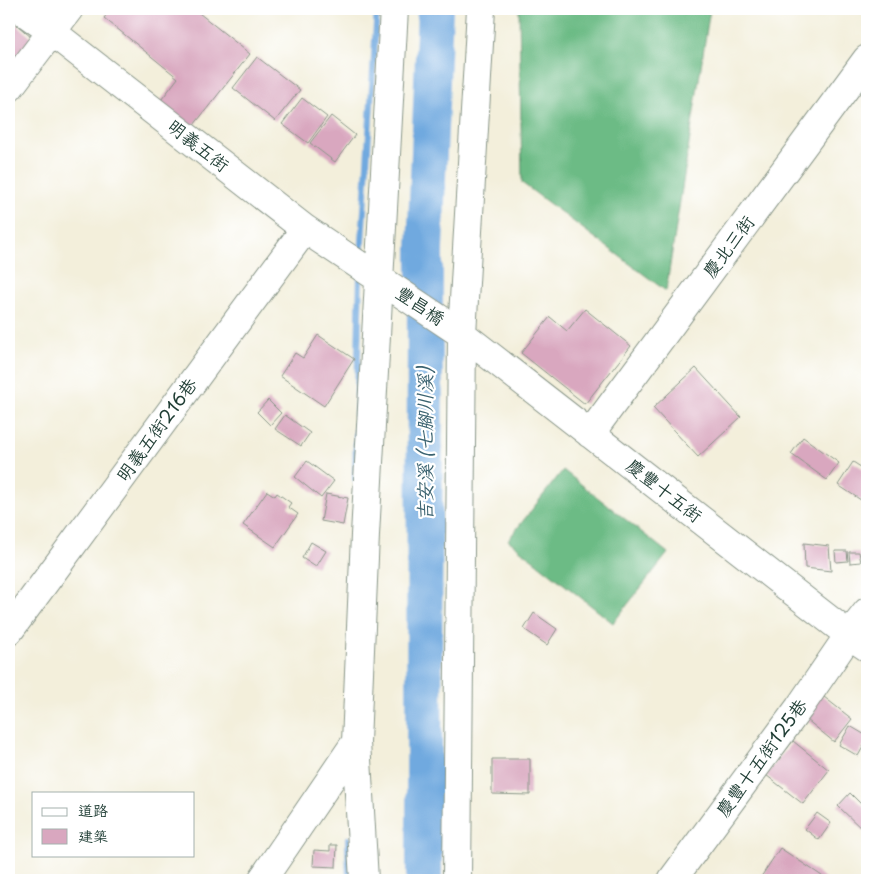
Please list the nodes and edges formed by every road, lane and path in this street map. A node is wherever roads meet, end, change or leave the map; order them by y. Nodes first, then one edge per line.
1 (20, 9) edge
2 (69, 9) edge
3 (394, 9) edge
4 (481, 9) edge
5 (52, 32) junction
6 (867, 60) edge
7 (9, 88) edge
8 (304, 229) junction
9 (378, 278) junction
10 (462, 334) junction
11 (590, 434) junction
12 (867, 612) edge
13 (9, 630) edge
14 (858, 641) edge
15 (356, 742) junction
16 (262, 880) edge
17 (364, 880) edge
18 (457, 880) edge
19 (672, 880) edge

1 - 5 street, 明義五街
2 - 5 street
3 - 9 street
4 - 10 street
5 - 7 street
5 - 8 street, 明義五街
6 - 11 street, 慶北三街
8 - 9 street, 明義五街
8 - 13 street, 明義五街216巷
9 - 10 street, 豐昌橋
9 - 15 street
10 - 11 street, 慶豐十五街
10 - 18 street
11 - 14 street, 慶豐十五街
12 - 14 street, 慶豐十五街125巷
14 - 19 street, 慶豐十五街125巷
15 - 16 street
15 - 17 street

